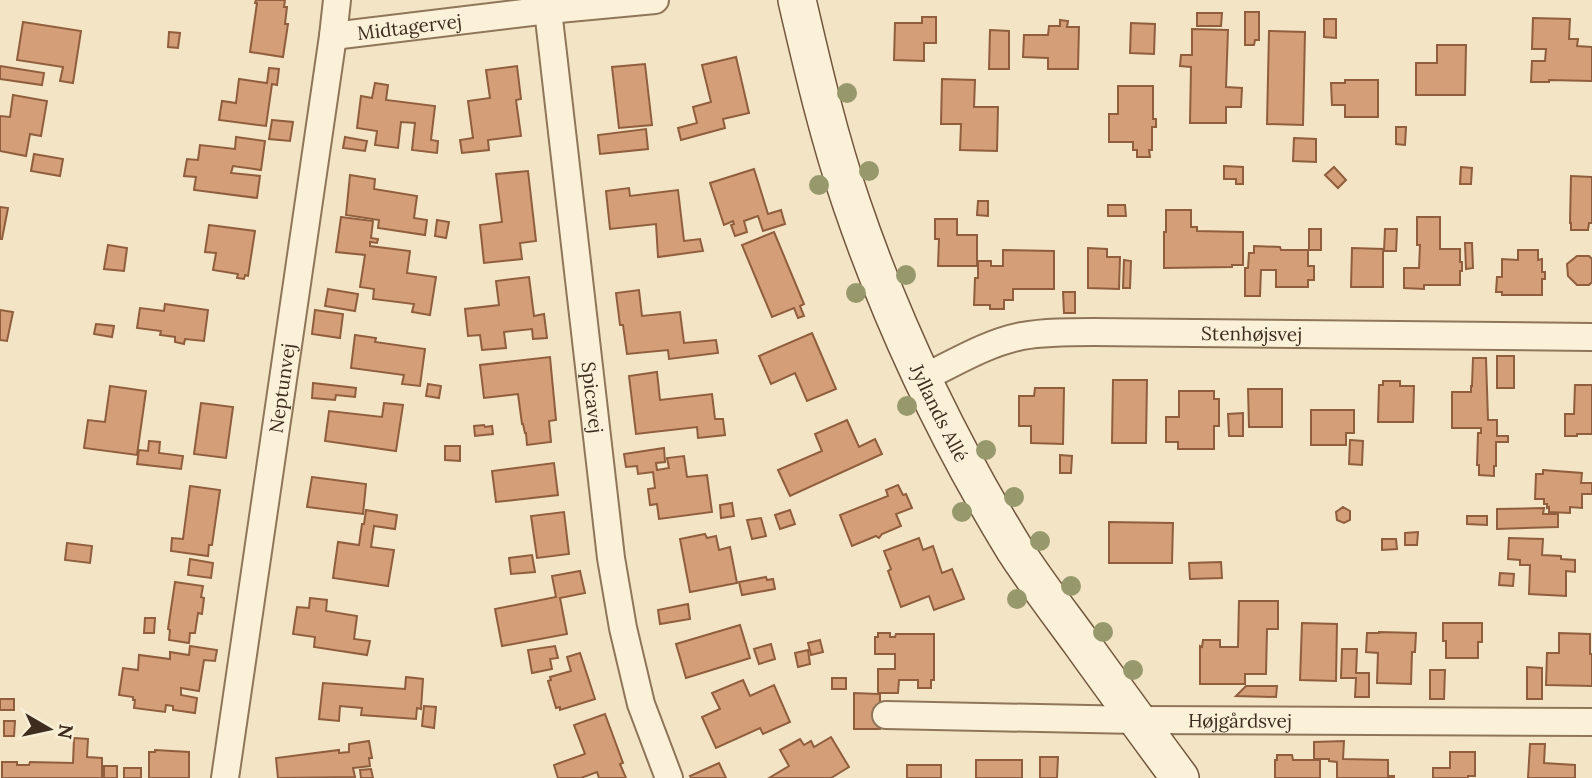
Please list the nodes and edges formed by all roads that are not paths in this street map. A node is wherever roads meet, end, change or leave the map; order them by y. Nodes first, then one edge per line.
1 (337, 0) edge
2 (654, 0) edge
3 (797, 0) edge
4 (622, 2) edge
5 (548, 10) junction
6 (333, 36) junction
7 (1592, 337) edge
8 (921, 379) junction
9 (886, 715) dead end
10 (1137, 720) junction
11 (1592, 722) edge
12 (225, 778) edge
13 (669, 778) edge
14 (1180, 778) edge

1 - 6 street, Neptunvej
2 - 4 street, Midtagervej
3 - 8 street, Jyllands Allé
4 - 5 street, Midtagervej
5 - 6 street, Midtagervej
5 - 13 street, Spicavej
6 - 12 street, Neptunvej
7 - 8 street, Stenhøjsvej
8 - 10 street, Jyllands Allé
9 - 10 street, Højgårdsvej
10 - 11 street, Højgårdsvej
10 - 14 street, Jyllands Allé

